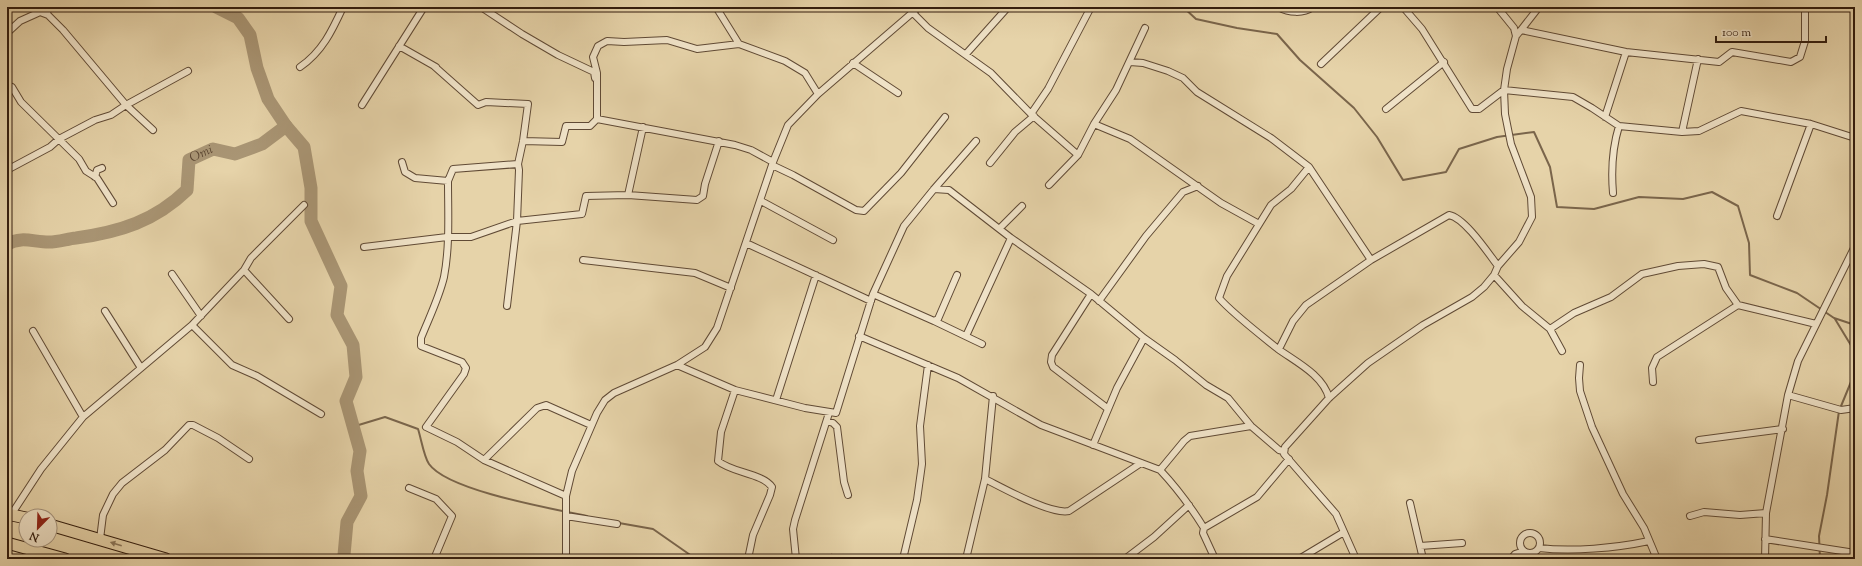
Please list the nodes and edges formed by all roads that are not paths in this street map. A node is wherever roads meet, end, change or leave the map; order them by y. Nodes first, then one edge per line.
1 (45, 7) edge
2 (343, 7) edge
3 (424, 7) edge
4 (481, 7) edge
5 (716, 7) edge
6 (919, 7) edge
7 (1008, 7) edge
8 (1091, 7) edge
9 (1278, 7) edge
10 (1313, 7) edge
11 (1381, 7) edge
12 (1403, 7) edge
13 (1497, 7) edge
14 (1538, 7) edge
15 (1805, 7) edge
16 (912, 10) edge
17 (48, 15) junction
18 (1145, 28) dead end
19 (1521, 30) junction
20 (7, 33) edge
21 (1516, 36) junction
22 (739, 44) junction
23 (399, 46) junction
24 (1626, 52) junction
25 (966, 54) junction
26 (1698, 59) junction
27 (1130, 62) junction
28 (1444, 62) junction
29 (853, 63) junction
30 (1322, 64) dead end
31 (300, 67) dead end
32 (188, 71) dead end
33 (7, 85) edge
34 (597, 86) junction
35 (1504, 90) junction
36 (898, 93) dead end
37 (818, 94) junction
38 (126, 105) junction
39 (362, 105) dead end
40 (1386, 109) dead end
41 (1033, 115) junction
42 (945, 117) dead end
43 (1605, 117) junction
44 (596, 119) junction
45 (1094, 124) junction
46 (1811, 124) junction
47 (1619, 126) junction
48 (643, 127) junction
49 (153, 130) dead end
50 (1682, 132) junction
51 (1855, 138) edge
52 (59, 139) junction
53 (523, 141) junction
54 (719, 141) junction
55 (976, 141) dead end
56 (1078, 155) junction
57 (402, 162) dead end
58 (990, 163) dead end
59 (518, 164) junction
60 (773, 164) junction
61 (102, 168) dead end
62 (1309, 168) junction
63 (7, 170) edge
64 (95, 176) junction
65 (448, 181) junction
66 (1049, 185) dead end
67 (1198, 186) junction
68 (934, 189) junction
69 (1613, 193) dead end
70 (628, 195) junction
71 (761, 201) junction
72 (113, 203) dead end
73 (304, 205) dead end
74 (1022, 206) dead end
75 (1777, 216) dead end
76 (517, 221) junction
77 (1259, 224) junction
78 (1000, 228) junction
79 (447, 238) junction
80 (1010, 238) junction
81 (833, 240) dead end
82 (746, 243) junction
83 (1855, 246) edge
84 (364, 247) dead end
85 (1853, 255) edge
86 (583, 260) dead end
87 (1371, 260) junction
88 (1498, 266) junction
89 (244, 270) junction
90 (172, 274) dead end
91 (816, 275) junction
92 (957, 275) dead end
93 (1494, 275) junction
94 (731, 288) junction
95 (874, 294) junction
96 (1091, 294) junction
97 (871, 301) junction
98 (1099, 302) junction
99 (1738, 305) junction
100 (507, 306) dead end
101 (105, 311) dead end
102 (200, 316) junction
103 (289, 319) dead end
104 (934, 321) junction
105 (1816, 324) junction
106 (192, 325) junction
107 (1550, 329) junction
108 (33, 331) dead end
109 (859, 336) junction
110 (966, 336) junction
111 (1144, 338) junction
112 (982, 344) dead end
113 (1279, 349) junction
114 (1562, 351) dead end
115 (677, 365) junction
116 (928, 365) junction
117 (1580, 365) dead end
118 (141, 368) junction
119 (1653, 382) dead end
120 (734, 390) junction
121 (1788, 395) junction
122 (993, 396) junction
123 (1329, 398) junction
124 (776, 400) junction
125 (1107, 408) junction
126 (1855, 408) edge
127 (829, 413) junction
128 (321, 414) dead end
129 (83, 417) junction
130 (827, 421) junction
131 (591, 425) junction
132 (1251, 426) junction
133 (1783, 429) junction
134 (1699, 440) dead end
135 (1093, 445) junction
136 (1283, 451) junction
137 (249, 459) dead end
138 (1289, 459) junction
139 (484, 460) junction
140 (1142, 463) junction
141 (1160, 470) junction
142 (985, 479) junction
143 (408, 488) dead end
144 (848, 495) dead end
145 (566, 496) junction
146 (1410, 503) dead end
147 (1189, 505) junction
148 (566, 513) junction
149 (9, 514) edge
150 (1766, 514) junction
151 (1690, 516) dead end
152 (617, 524) dead end
153 (58, 527) edge
154 (1204, 528) junction
155 (1344, 532) junction
156 (100, 539) junction
157 (1765, 539) junction
158 (1649, 541) junction
159 (7, 543) edge
160 (1462, 543) dead end
161 (1420, 546) junction
162 (1539, 548) junction
163 (1524, 550) junction
164 (1855, 553) edge
165 (162, 558) edge
166 (65, 559) edge
167 (434, 559) edge
168 (566, 559) edge
169 (748, 559) edge
170 (796, 559) edge
171 (903, 559) edge
172 (966, 559) edge
173 (1125, 559) edge
174 (1215, 559) edge
175 (1299, 559) edge
176 (1356, 559) edge
177 (1423, 559) edge
178 (1511, 559) edge
179 (1657, 559) edge
180 (1765, 559) edge

1 - 17 street
2 - 31 street
3 - 23 street
4 - 34 street
5 - 22 street
6 - 16 street
7 - 25 street
8 - 41 street
9 - 10 street
11 - 30 street
12 - 28 street
13 - 21 street
14 - 19 street
15 - 26 street
16 - 25 street
16 - 29 street
17 - 20 street
17 - 38 street
18 - 27 street
19 - 21 street
19 - 24 street
21 - 35 street
22 - 34 street
22 - 37 street
23 - 39 street
23 - 53 street
24 - 26 street
24 - 43 street
25 - 41 street
26 - 50 street
27 - 45 street
27 - 62 street
28 - 35 street
28 - 40 street
29 - 36 street
29 - 37 street
32 - 38 street
33 - 52 street
34 - 44 street
35 - 43 street
35 - 88 street
37 - 60 street
38 - 49 street
38 - 52 street
41 - 56 street
41 - 58 street
42 - 60 street
43 - 47 street
44 - 48 street
44 - 53 street
45 - 56 street
45 - 67 street
46 - 50 street
46 - 51 street
46 - 75 street
47 - 50 street
47 - 69 street
48 - 54 street
48 - 70 street
52 - 63 street
52 - 64 street
53 - 59 street
54 - 60 street
54 - 70 street
55 - 68 street
56 - 66 street
57 - 65 street
59 - 65 street
59 - 76 street
60 - 71 street
61 - 64 street
62 - 77 street
62 - 87 street
64 - 72 street
65 - 79 street
67 - 77 street
67 - 98 street
68 - 78 street
68 - 95 street
70 - 76 street
71 - 81 street
71 - 82 street
73 - 89 street
74 - 78 street
76 - 79 street
76 - 100 street
77 - 113 street
78 - 80 street
79 - 84 street
79 - 139 street
80 - 96 street
80 - 110 street
82 - 91 street
82 - 94 street
83 - 85 street
85 - 105 street
86 - 94 street
87 - 88 street
87 - 113 street
88 - 93 street
89 - 102 street
89 - 103 street
90 - 102 street
91 - 97 street
91 - 124 street
92 - 104 street
93 - 107 street
93 - 123 street
94 - 115 street
95 - 97 street
95 - 104 street
96 - 98 street
96 - 125 street
97 - 109 street
98 - 111 street
99 - 105 street
99 - 107 street
99 - 119 street
101 - 118 street
102 - 106 street
104 - 110 street
105 - 121 street
106 - 118 street
106 - 128 street
107 - 114 street
108 - 129 street
109 - 116 street
109 - 127 street
110 - 112 street
111 - 125 street
111 - 132 street
113 - 123 street
115 - 120 street
115 - 131 street
116 - 122 street
116 - 171 street
117 - 158 street
118 - 129 street
120 - 124 street
120 - 169 street
121 - 126 street
121 - 133 street
122 - 135 street
122 - 142 street
123 - 136 street
124 - 127 street
125 - 135 street
127 - 130 street
129 - 149 street
130 - 144 street
130 - 170 street
131 - 139 street
131 - 145 street
132 - 136 street
132 - 141 street
133 - 134 street
133 - 150 street
135 - 140 street
136 - 138 street
137 - 156 street
138 - 154 street
138 - 155 street
139 - 145 street
140 - 141 street
140 - 142 street
141 - 147 street
142 - 172 street
143 - 167 street
145 - 148 street
146 - 161 street
147 - 154 street
147 - 173 street
148 - 152 street
148 - 168 street
150 - 151 street
150 - 157 street
153 - 156 highway
154 - 174 street
155 - 175 street
155 - 176 street
165 -> 156 highway
157 - 164 street
157 - 180 street
158 - 162 street
158 - 179 street
159 - 166 highway
160 - 161 street
161 - 177 street
162 - 163 street
162 - 163 street
163 - 178 street

